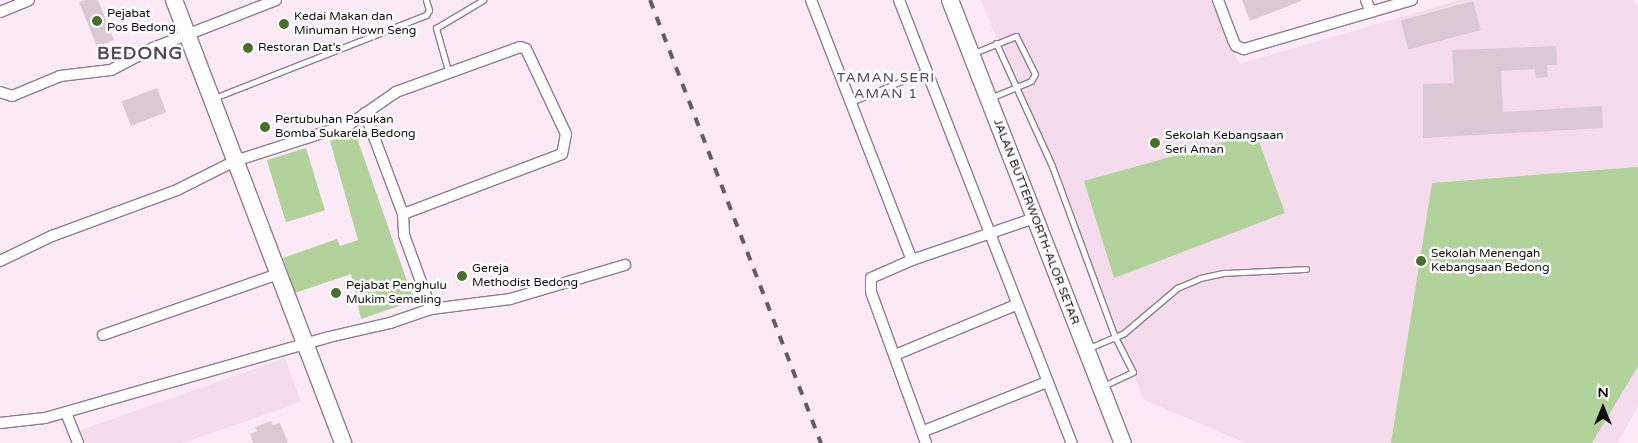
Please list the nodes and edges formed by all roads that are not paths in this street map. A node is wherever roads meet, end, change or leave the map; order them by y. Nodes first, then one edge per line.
1 (29, 0) edge
2 (174, 0) edge
3 (276, 0) edge
4 (426, 0) edge
5 (483, 0) edge
6 (811, 0) edge
7 (899, 0) edge
8 (950, 0) edge
9 (1218, 0) edge
10 (1366, 0) edge
11 (1412, 0) edge
12 (260, 3) edge
13 (0, 12) edge
14 (1371, 12) junction
15 (186, 35) junction
16 (996, 44) junction
17 (971, 54) junction
18 (926, 71) junction
19 (449, 74) junction
20 (1015, 88) junction
21 (0, 92) edge
22 (988, 98) junction
23 (211, 99) junction
24 (851, 102) junction
25 (365, 113) junction
26 (235, 161) junction
27 (403, 214) junction
28 (1035, 218) junction
29 (988, 233) junction
30 (912, 260) junction
31 (0, 261) edge
32 (625, 265) dead end
33 (1306, 269) dead end
34 (278, 274) junction
35 (1016, 305) junction
36 (431, 309) junction
37 (103, 335) dead end
38 (1115, 337) junction
39 (306, 345) junction
40 (1085, 349) junction
41 (895, 355) junction
42 (1047, 382) junction
43 (1100, 387) junction
44 (66, 412) junction
45 (0, 423) edge
46 (924, 431) junction
47 (78, 443) edge
48 (343, 443) edge
49 (926, 443) edge
50 (1072, 443) edge
51 (1123, 443) edge

1 - 13 street
2 - 15 main road
3 - 12 street
4 - 23 lane
5 - 19 lane
6 - 24 street
7 - 18 street
8 - 17 main road, JALAN BUTTERWORTH-ALOR SETAR
9 - 14 street
10 - 14 street
11 - 14 street
12 - 15 street
15 - 21 street
15 - 23 main road
16 - 17 lane
16 - 20 lane
16 - 20 lane
17 - 22 main road, JALAN BUTTERWORTH-ALOR SETAR
18 - 24 lane
18 - 29 street
19 - 25 street
19 - 27 street
20 - 22 lane
20 - 38 lane
22 - 28 main road, JALAN BUTTERWORTH-ALOR SETAR
23 - 26 main road
24 - 30 street
25 - 26 street
25 - 27 street
26 - 31 street
26 - 34 main road
27 - 36 street
28 - 29 street
28 - 40 main road, JALAN BUTTERWORTH-ALOR SETAR
29 - 30 street
29 - 35 street
30 - 41 street
32 - 36 street
33 - 38 lane
34 - 37 street
34 - 39 main road
35 - 41 street
35 - 42 street
36 - 39 street
38 - 40 lane
38 - 43 lane
39 - 44 street
39 - 48 main road
40 - 43 main road, JALAN BUTTERWORTH-ALOR SETAR
41 - 46 street
42 - 46 street
42 - 50 street
43 - 51 main road, JALAN BUTTERWORTH-ALOR SETAR
44 - 45 street
44 - 47 street
46 - 49 street

